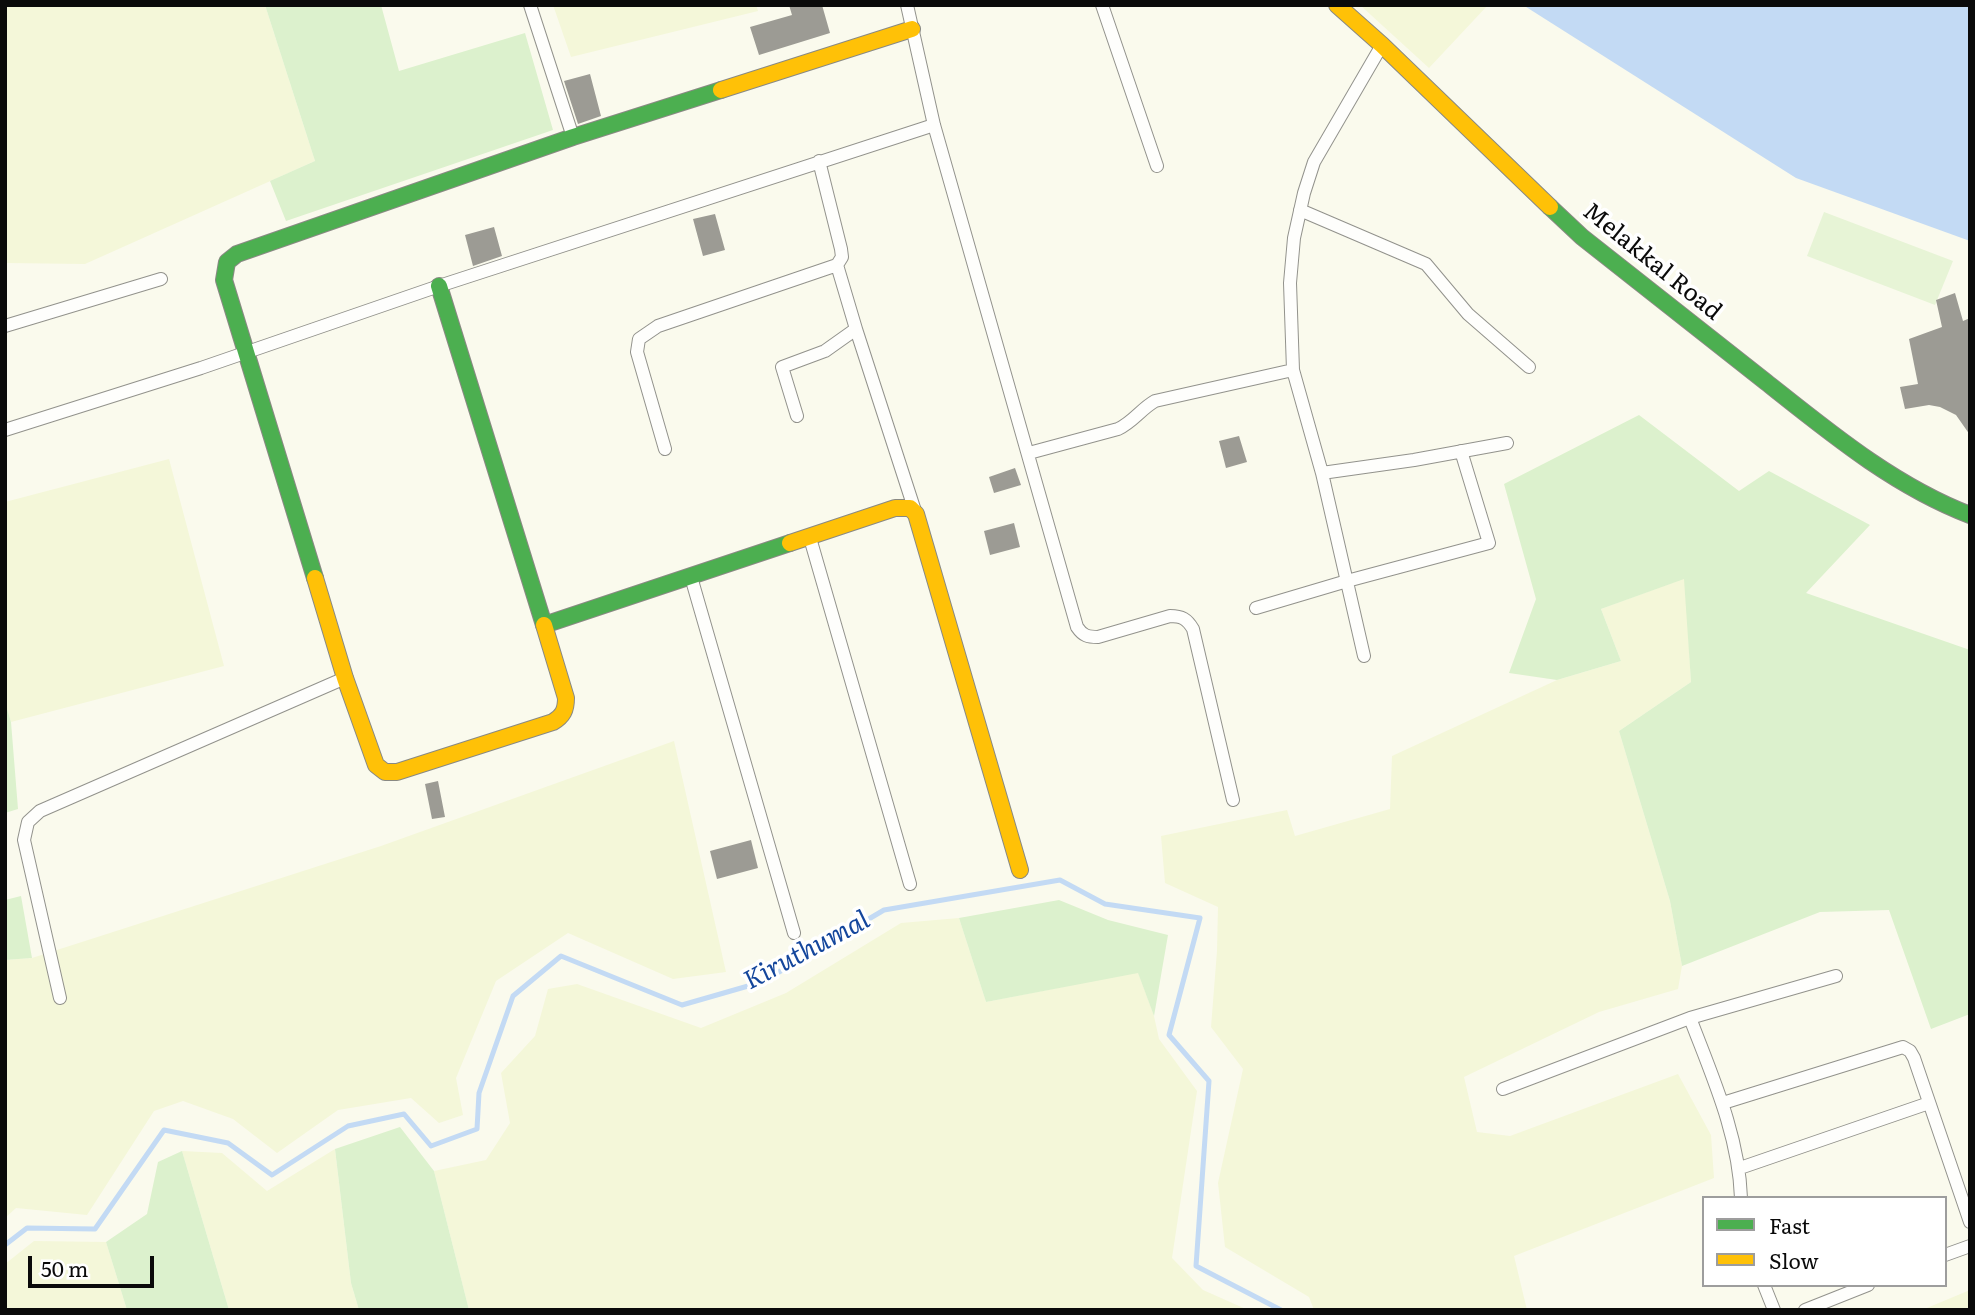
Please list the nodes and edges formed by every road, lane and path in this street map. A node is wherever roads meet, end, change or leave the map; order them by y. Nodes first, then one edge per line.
1 (530, 5) edge
2 (907, 5) edge
3 (1102, 5) edge
4 (1337, 5) edge
5 (912, 29) junction
6 (1382, 45) junction
7 (934, 125) junction
8 (573, 137) junction
9 (820, 161) junction
10 (1157, 166) dead end
11 (1300, 210) junction
12 (837, 265) junction
13 (161, 279) dead end
14 (439, 286) junction
15 (5, 326) edge
16 (856, 329) junction
17 (247, 353) junction
18 (1529, 367) dead end
19 (1293, 370) junction
20 (797, 416) dead end
21 (5, 430) edge
22 (1507, 443) dead end
23 (665, 449) dead end
24 (1461, 451) junction
25 (1029, 453) junction
26 (1322, 473) junction
27 (916, 514) junction
28 (1970, 515) edge
29 (810, 538) junction
30 (691, 577) junction
31 (1347, 581) junction
32 (1256, 608) dead end
33 (544, 625) junction
34 (1364, 656) dead end
35 (345, 678) junction
36 (1233, 800) dead end
37 (1020, 870) dead end
38 (910, 884) dead end
39 (794, 933) dead end
40 (1836, 976) dead end
41 (60, 998) dead end
42 (1690, 1018) junction
43 (1503, 1088) dead end
44 (1723, 1103) junction
45 (1929, 1103) junction
46 (1740, 1168) junction
47 (1741, 1196) edge
48 (1970, 1222) edge
49 (1970, 1246) edge
50 (1947, 1254) edge
51 (1765, 1287) edge
52 (1863, 1287) edge
53 (1774, 1310) edge
54 (1805, 1310) edge

1 - 8 street
2 - 5 street
3 - 10 street
4 - 6 street, Melakkal Road
5 - 7 street
5 - 8 street
6 - 11 street
6 - 28 street, Melakkal Road
7 - 9 street
7 - 25 street
8 - 17 street
9 - 12 street
9 - 14 street
11 - 18 street
11 - 19 street
12 - 16 street
12 - 23 street
13 - 15 street
14 - 17 street
14 - 33 street
16 - 20 street
16 - 27 street
17 - 21 street
17 - 35 street
19 - 25 street
19 - 26 street
22 - 24 street
24 - 26 street
24 - 31 street
25 - 36 street
26 - 31 street
27 - 29 street
27 - 37 street
29 - 30 street
29 - 38 street
30 - 33 street
30 - 39 street
31 - 32 street
31 - 34 street
33 - 35 street
35 - 41 street
40 - 42 street
42 - 43 street
42 - 44 street
44 - 45 street
44 - 46 street
45 - 46 street
45 - 48 street
46 - 47 street
49 - 50 street
51 - 53 street
52 - 54 street

